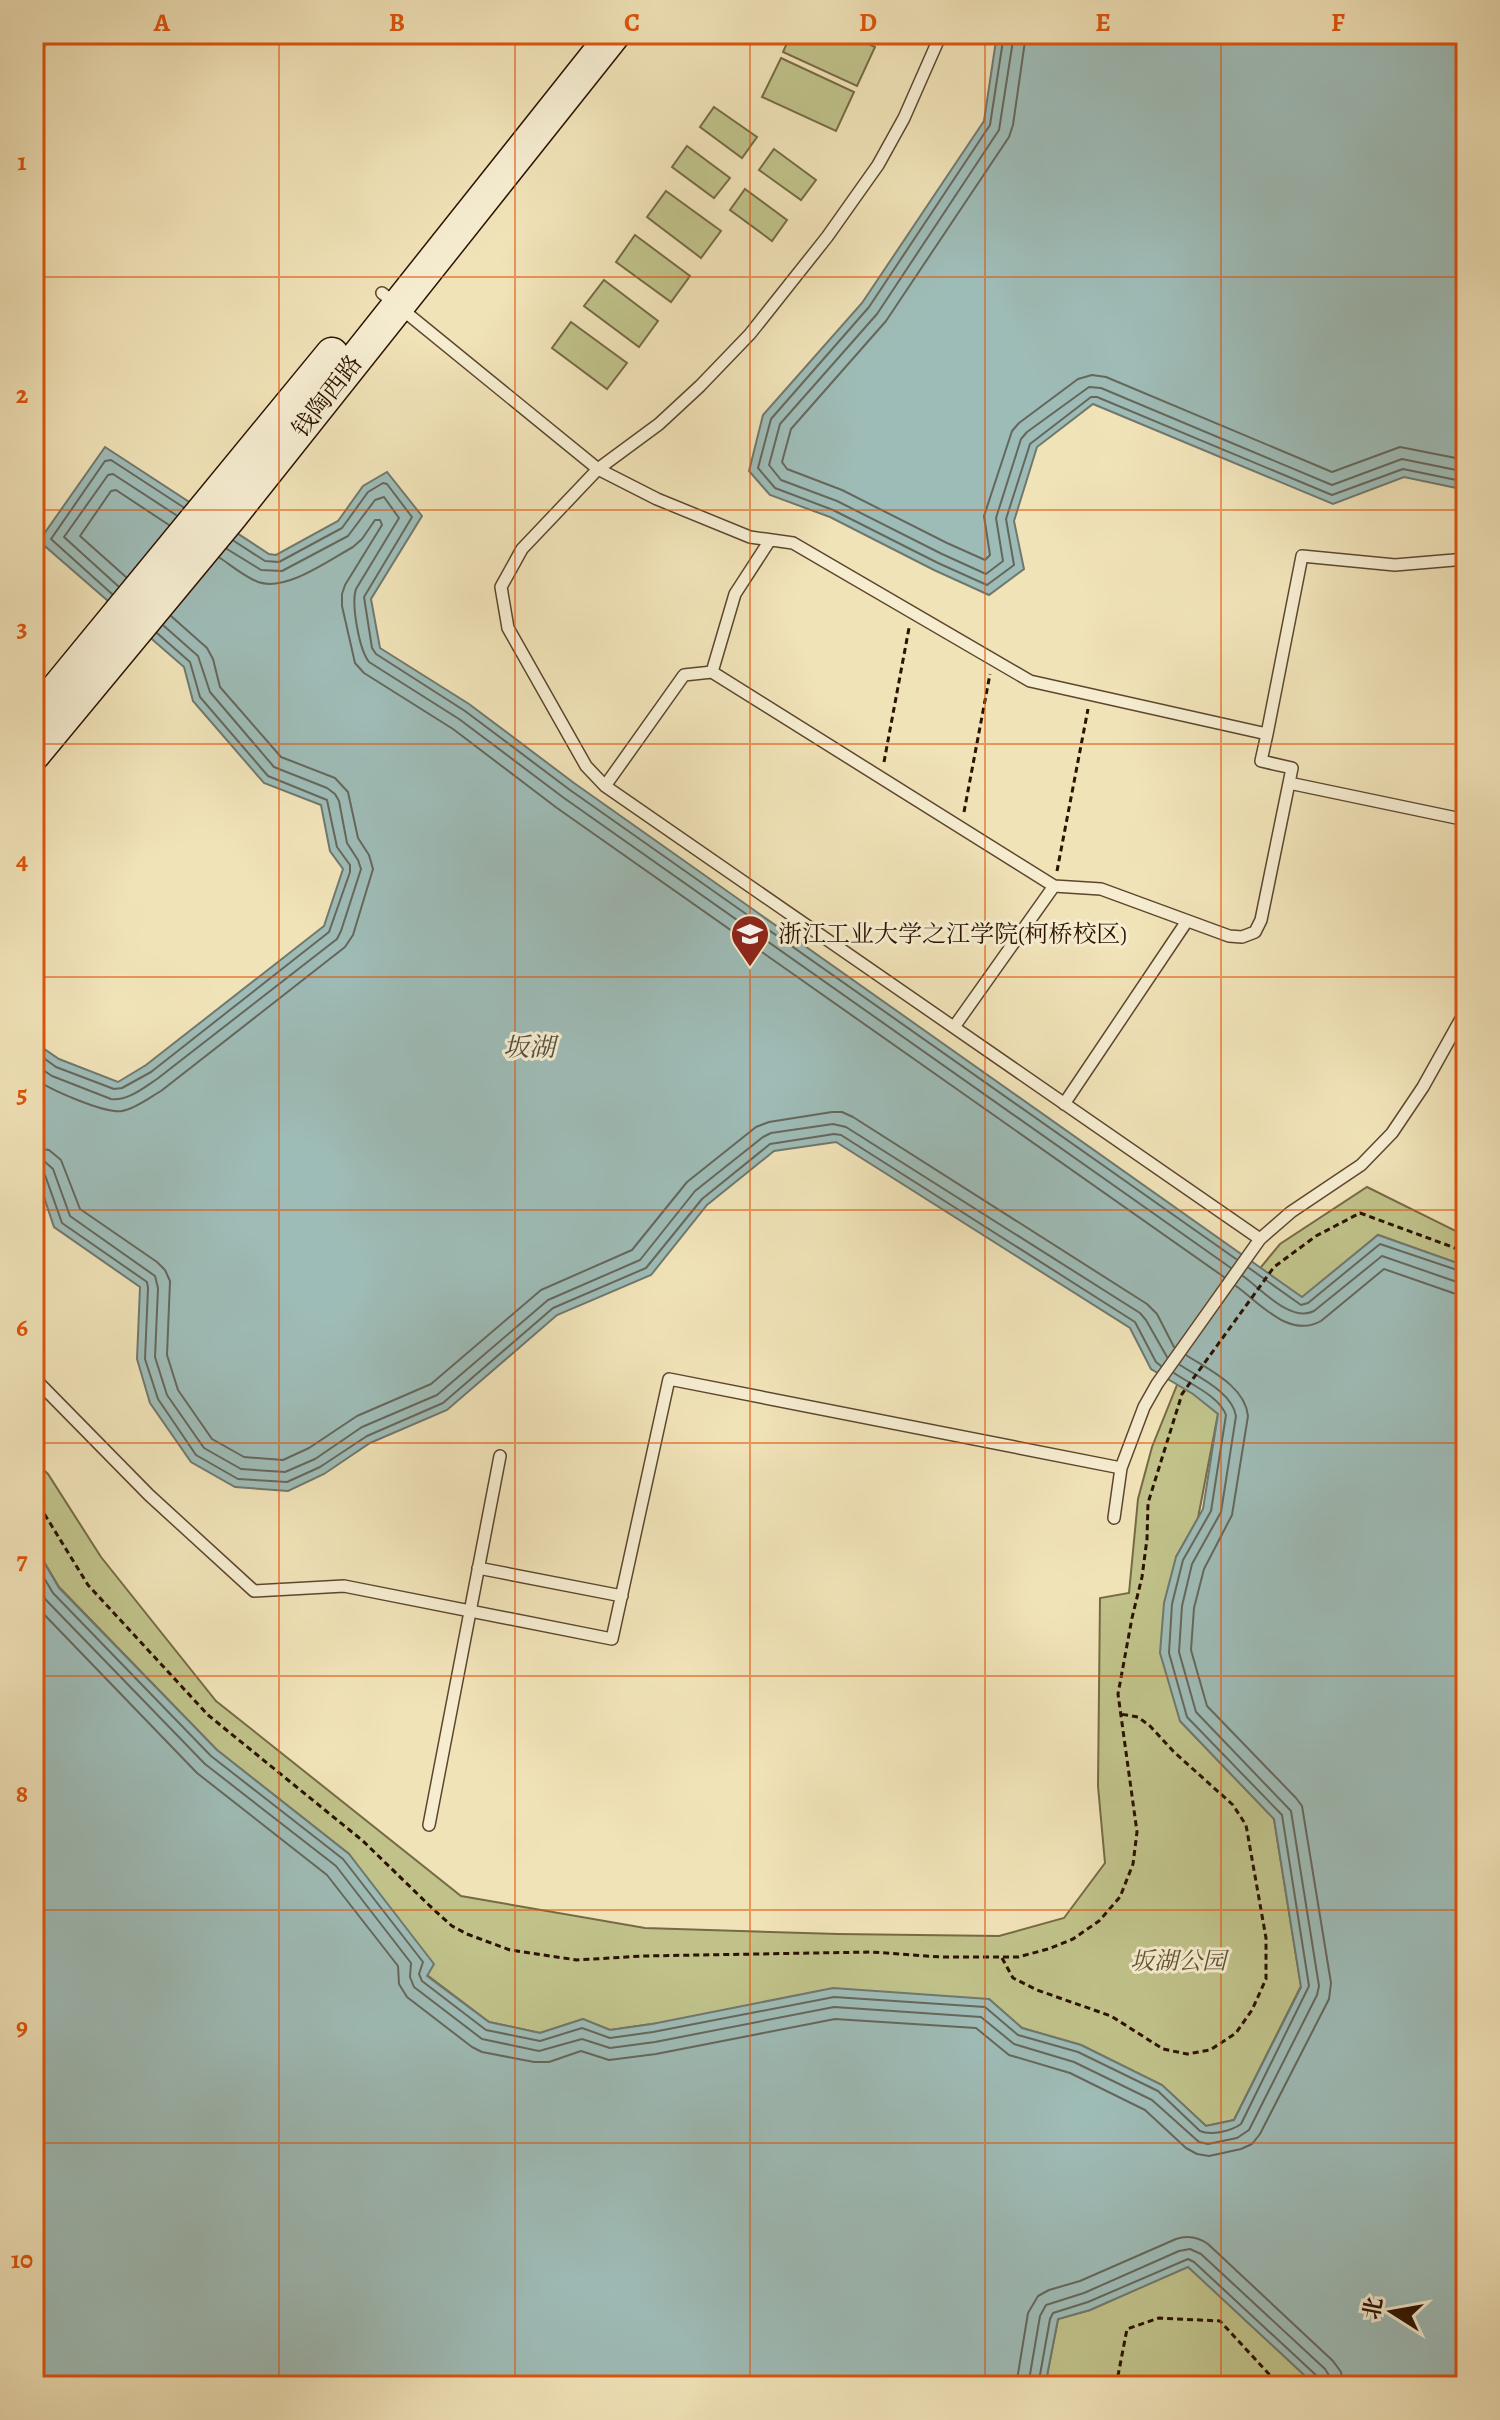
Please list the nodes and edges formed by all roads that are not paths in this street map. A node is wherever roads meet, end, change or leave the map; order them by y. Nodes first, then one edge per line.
1 (592, 34) edge
2 (614, 34) edge
3 (941, 34) edge
4 (390, 300) junction
5 (598, 469) junction
6 (770, 540) junction
7 (1466, 559) edge
8 (123, 626) junction
9 (712, 672) junction
10 (34, 717) edge
11 (1267, 734) junction
12 (34, 754) edge
13 (1289, 783) junction
14 (605, 786) junction
15 (1466, 820) edge
16 (1054, 886) junction
17 (1187, 921) junction
18 (1466, 1004) edge
19 (954, 1027) junction
20 (1064, 1104) junction
21 (1260, 1239) junction
22 (34, 1378) edge
23 (500, 1456) dead end
24 (1121, 1468) junction
25 (1114, 1518) dead end
26 (478, 1568) junction
27 (622, 1596) junction
28 (470, 1611) junction
29 (429, 1825) dead end

1 - 4 street, 钱陶西路
2 - 4 street, 钱陶西路
3 - 5 lane
4 - 5 lane
4 - 8 street, 钱陶西路
5 - 6 lane
5 - 14 lane
6 - 9 lane
6 - 11 lane
7 - 11 lane
8 - 10 street, 钱陶西路
8 - 12 street, 钱陶西路
9 - 14 lane
9 - 16 lane
11 - 13 lane
13 - 15 lane
13 - 17 lane
14 - 19 lane
16 - 17 lane
16 - 19 lane
17 - 20 lane
18 - 21 lane
19 - 20 lane
20 - 21 lane
21 - 24 lane
22 - 28 lane
23 - 26 lane
24 - 25 lane
24 - 27 lane
26 - 27 lane
26 - 28 lane
27 - 28 lane
28 - 29 lane

